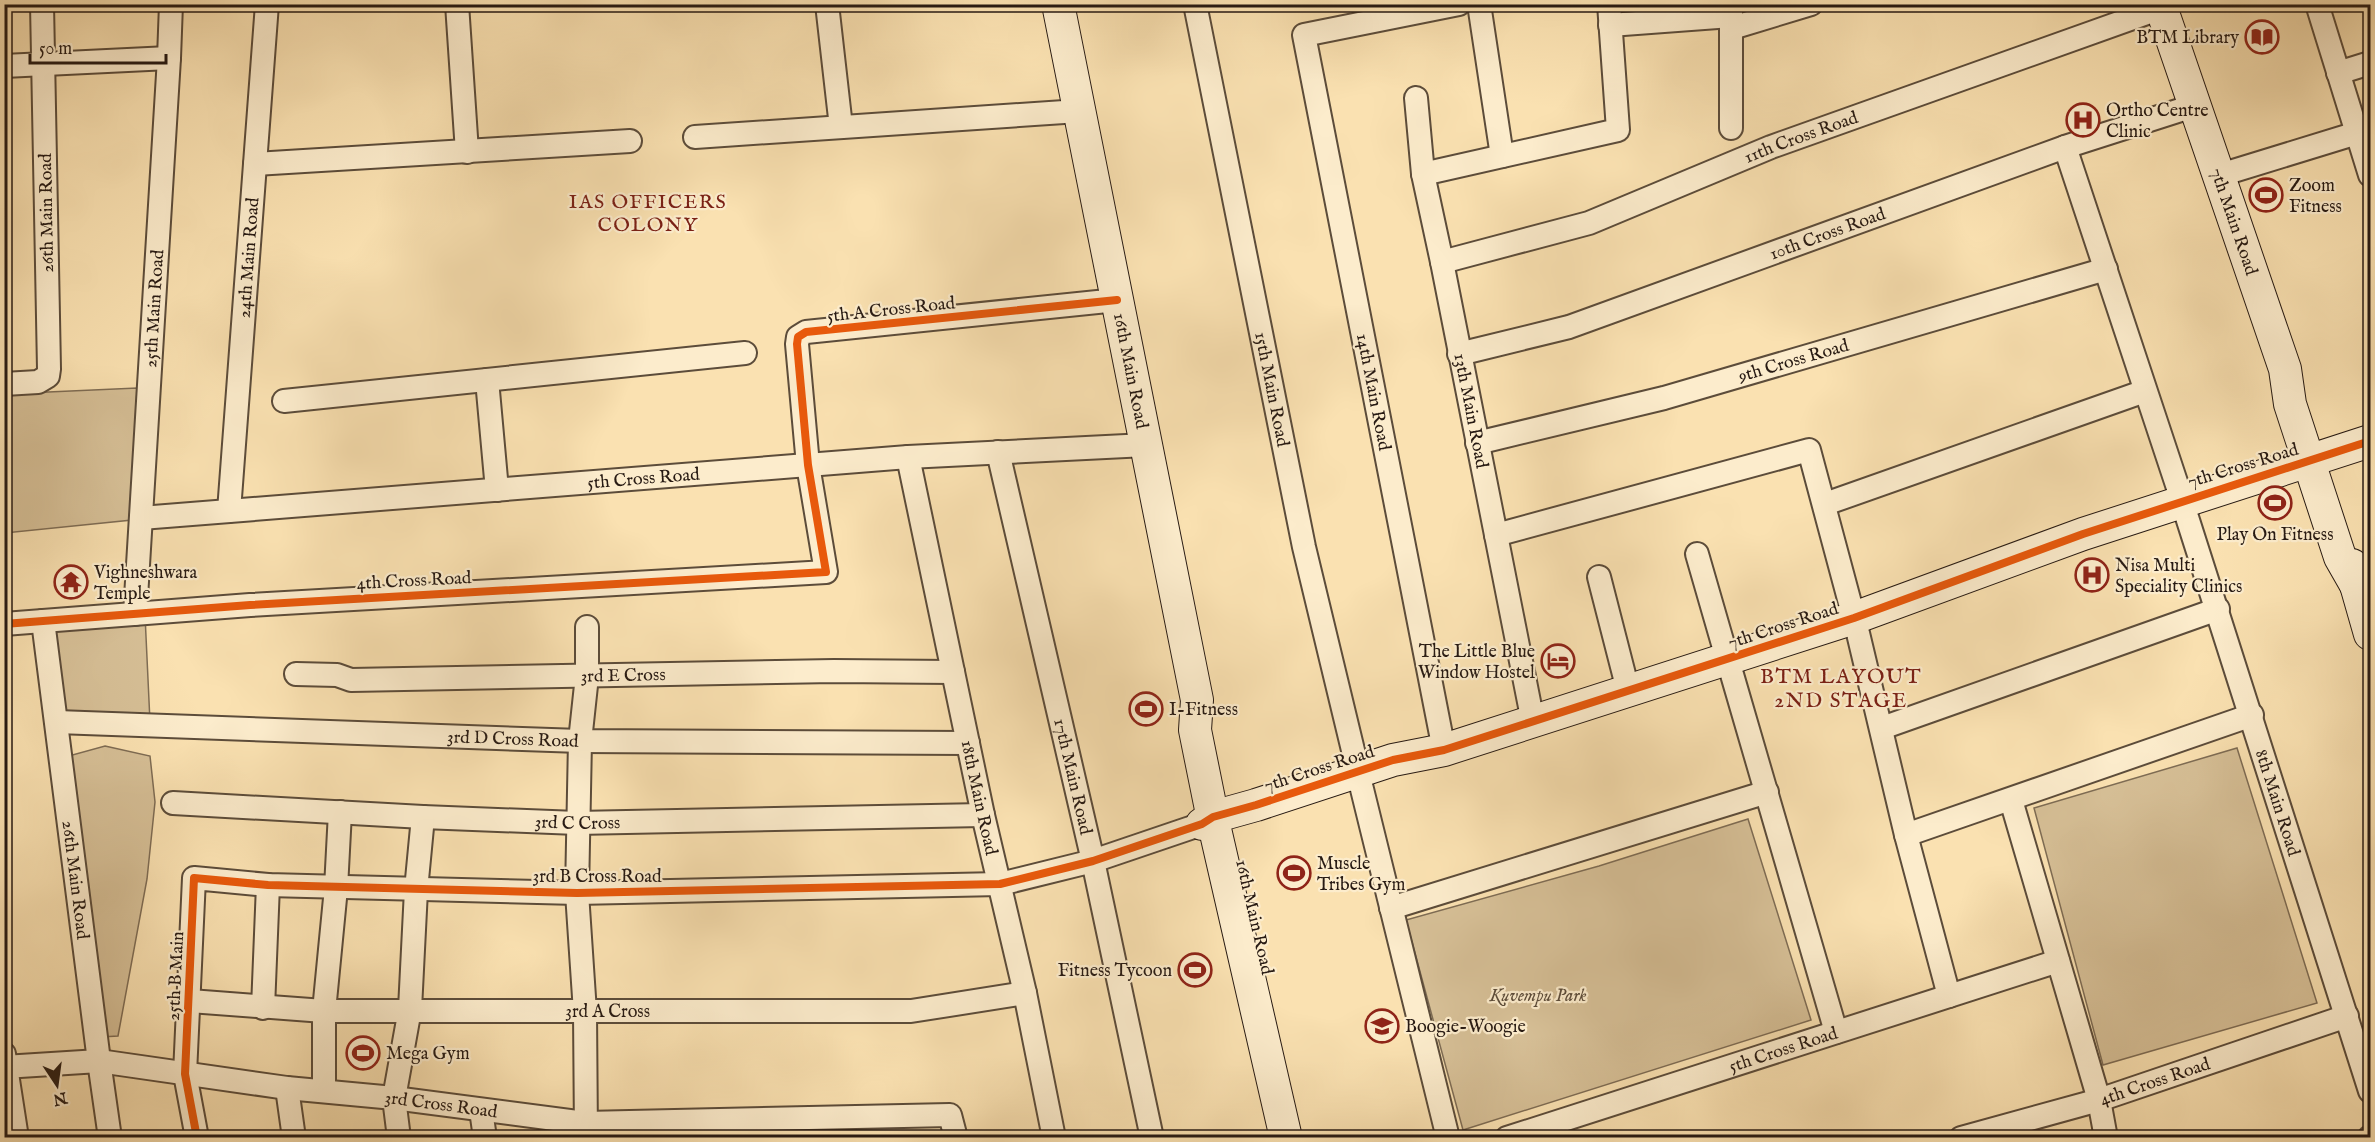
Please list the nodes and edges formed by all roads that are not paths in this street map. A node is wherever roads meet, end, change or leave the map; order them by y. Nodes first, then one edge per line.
1 (42, 4) edge
2 (171, 4) edge
3 (267, 4) edge
4 (457, 4) edge
5 (827, 4) edge
6 (1058, 4) edge
7 (1195, 4) edge
8 (1459, 4) edge
9 (1479, 4) edge
10 (1811, 4) edge
11 (2317, 4) edge
12 (2160, 6) edge
13 (1609, 15) edge
14 (1731, 16) edge
15 (169, 58) junction
16 (2370, 63) edge
17 (43, 64) junction
18 (4, 66) edge
19 (2338, 73) junction
20 (1416, 98) dead end
21 (2193, 106) junction
22 (1079, 111) junction
23 (842, 127) junction
24 (1731, 128) dead end
25 (2357, 133) junction
26 (695, 137) dead end
27 (630, 141) dead end
28 (2065, 147) junction
29 (467, 152) junction
30 (1502, 156) junction
31 (255, 164) junction
32 (2370, 171) edge
33 (1423, 174) junction
34 (2217, 176) junction
35 (1442, 262) junction
36 (2106, 269) junction
37 (1117, 300) junction
38 (746, 353) dead end
39 (1459, 354) junction
40 (487, 380) junction
41 (4, 384) edge
42 (2145, 391) junction
43 (284, 401) dead end
44 (2370, 441) edge
45 (1477, 443) junction
46 (1146, 446) junction
47 (998, 452) junction
48 (2370, 455) edge
49 (908, 457) junction
50 (808, 465) junction
51 (2317, 465) junction
52 (497, 490) junction
53 (1825, 504) junction
54 (2184, 507) junction
55 (229, 511) junction
56 (141, 518) junction
57 (1496, 535) junction
58 (1697, 554) dead end
59 (826, 572) joint
60 (1599, 577) dead end
61 (2218, 609) junction
62 (135, 614) junction
63 (44, 621) junction
64 (4, 624) edge
65 (1855, 624) junction
66 (587, 627) dead end
67 (2370, 633) edge
68 (1729, 665) junction
69 (953, 672) junction
70 (296, 674) dead end
71 (587, 676) junction
72 (1628, 690) junction
73 (2252, 715) junction
74 (57, 722) junction
75 (1533, 722) junction
76 (1881, 728) junction
77 (580, 741) junction
78 (968, 743) junction
79 (1444, 750) junction
80 (1360, 778) junction
81 (1767, 792) junction
82 (2011, 800) junction
83 (174, 803) dead end
84 (340, 812) junction
85 (983, 815) junction
86 (423, 818) junction
87 (1219, 821) junction
88 (577, 823) junction
89 (1906, 834) junction
90 (1093, 861) junction
91 (194, 878) joint
92 (1000, 884) junction
93 (268, 885) junction
94 (336, 888) junction
95 (416, 890) junction
96 (577, 892) junction
97 (1391, 908) junction
98 (2058, 961) junction
99 (1025, 993) junction
100 (1949, 996) junction
101 (190, 1001) junction
102 (263, 1008) junction
103 (410, 1009) junction
104 (324, 1011) junction
105 (585, 1012) junction
106 (2347, 1016) junction
107 (1836, 1032) junction
108 (99, 1061) junction
109 (5, 1062) edge
110 (185, 1074) junction
111 (286, 1088) junction
112 (324, 1090) junction
113 (2370, 1091) edge
114 (393, 1098) junction
115 (2099, 1100) junction
116 (481, 1110) junction
117 (669, 1129) edge
118 (586, 1130) edge
119 (17, 1137) edge
120 (110, 1137) edge
121 (197, 1137) edge
122 (294, 1137) edge
123 (399, 1137) edge
124 (484, 1137) edge
125 (956, 1137) edge
126 (1054, 1137) edge
127 (1152, 1137) edge
128 (1286, 1137) edge
129 (1305, 1137) edge
130 (1448, 1137) edge
131 (1507, 1137) edge
132 (1961, 1137) edge
133 (2106, 1137) edge

1 - 17 street, 26th Main Road
2 - 15 street, 25th Main Road
3 - 31 street, 24th Main Road
4 - 29 street
5 - 23 street
6 - 22 street, 16th Main Road
7 - 80 street, 15th Main Road
8 - 79 street, 14th Main Road
9 - 30 street
10 - 14 street
11 - 19 street
12 - 21 street, 7th Main Road
12 - 35 street, 11th Cross Road
13 - 14 street
13 - 30 street
14 - 24 street
15 - 17 street
15 - 56 street, 25th Main Road
16 - 19 street
17 - 18 street
17 - 41 street, 26th Main Road
19 - 25 street
20 - 33 street, 13th Main Road
21 - 28 street, 10th Cross Road
21 - 34 street, 7th Main Road
22 - 23 street
22 - 37 street, 16th Main Road
23 - 26 street
25 - 32 street
25 - 34 street
27 - 29 street
28 - 36 street, 8th Main Road
28 - 39 street, 10th Cross Road
29 - 31 street
30 - 33 street
31 - 55 street, 24th Main Road
33 - 35 street, 13th Main Road
34 - 51 street, 7th Main Road
35 - 39 street, 13th Main Road
36 - 42 street, 8th Main Road
36 - 45 street, 9th Cross Road
37 - 46 street, 16th Main Road
37 - 50 street, 5th A Cross Road
38 - 40 street
39 - 45 street, 13th Main Road
40 - 43 street
40 - 52 street
42 - 53 street
42 - 54 street, 8th Main Road
44 - 51 street, 7th Cross Road
45 - 57 street, 13th Main Road
46 - 47 street, 5th Cross Road
46 - 87 street, 16th Main Road
47 - 49 street, 5th Cross Road
47 - 90 street, 17th Main Road
48 - 51 street, 7th Cross Road
49 - 50 street, 5th Cross Road
49 - 69 street, 18th Main Road
50 - 52 street, 5th Cross Road
50 - 59 street, 5th A Cross Road
51 - 54 street, 7th Cross Road
51 - 67 street, 7th Main Road
52 - 55 street, 5th Cross Road
53 - 57 street
53 - 65 street
54 - 61 street, 8th Main Road
54 - 65 street, 7th Cross Road
55 - 56 street, 5th Cross Road
56 - 62 street, 25th Main Road
57 - 75 street, 13th Main Road
58 - 68 street
59 - 62 street, 4th Cross Road
60 - 72 street
61 - 73 street, 8th Main Road
61 - 76 street
62 - 63 street, 4th Cross Road
63 - 64 street, 4th Cross Road
63 - 74 street, 26th Main Road
65 - 68 street, 7th Cross Road
65 - 76 street
66 - 71 street
68 - 72 street, 7th Cross Road
68 - 80 street, 7th Cross Road
68 - 81 street
69 - 71 street, 3rd E Cross
69 - 78 street, 18th Main Road
70 - 71 street, 3rd E Cross
71 - 77 street
72 - 75 street, 7th Cross Road
73 - 82 street
73 - 106 street, 8th Main Road
74 - 77 street, 3rd D Cross Road
74 - 108 street, 26th Main Road
75 - 79 street, 7th Cross Road
76 - 89 street
77 - 78 street, 3rd D Cross Road
77 - 88 street
78 - 85 street, 18th Main Road
79 - 80 street, 7th Cross Road
80 - 87 street, 7th Cross Road
80 - 97 street, 15th Main Road
81 - 97 street
81 - 107 street
82 - 89 street
82 - 98 street
83 - 84 street, 3rd C Cross
84 - 86 street, 3rd C Cross
84 - 94 street
85 - 88 street, 3rd C Cross
85 - 92 street, 18th Main Road
86 - 88 street, 3rd C Cross
86 - 95 street
87 - 90 street, 7th Cross Road
87 - 128 street, 16th Main Road
87 - 129 street, 16th Main Road
88 - 96 street
89 - 100 street
90 - 92 street, 7th Cross Road
90 - 127 street, 17th Main Road
91 - 93 street, 3rd B Cross Road
91 - 101 street, 25th B Main
92 - 96 street, 3rd B Cross Road
92 - 99 street, 18th Main Road
93 - 94 street, 3rd B Cross Road
93 - 102 street
94 - 95 street, 3rd B Cross Road
94 - 104 street
95 - 96 street, 3rd B Cross Road
95 - 103 street
96 - 105 street
97 - 130 street, 15th Main Road
98 - 100 street, 5th Cross Road
98 - 115 street
99 - 105 street, 3rd A Cross
99 - 126 street, 18th Main Road
100 - 107 street, 5th Cross Road
101 - 102 street, 3rd A Cross
101 - 110 street, 25th B Main
102 - 104 street, 3rd A Cross
103 - 104 street, 3rd A Cross
103 - 105 street, 3rd A Cross
103 - 114 street
104 - 112 street
105 - 118 street
106 - 113 street, 8th Main Road
106 - 115 street, 4th Cross Road
107 - 131 street, 5th Cross Road
108 - 109 street, 3rd Cross Road
108 - 110 street, 3rd Cross Road
108 - 120 street, 26th Main Road
109 - 119 street
110 - 111 street, 3rd Cross Road
110 - 121 street
111 - 112 street, 3rd Cross Road
111 - 122 street
112 - 114 street, 3rd Cross Road
114 - 116 street, 3rd Cross Road
114 - 123 street
115 - 132 street, 4th Cross Road
115 - 133 street
116 - 118 street, 3rd Cross Road
116 - 124 street
117 - 118 street, 3rd Cross Road
117 - 125 street, 3rd Cross Road

